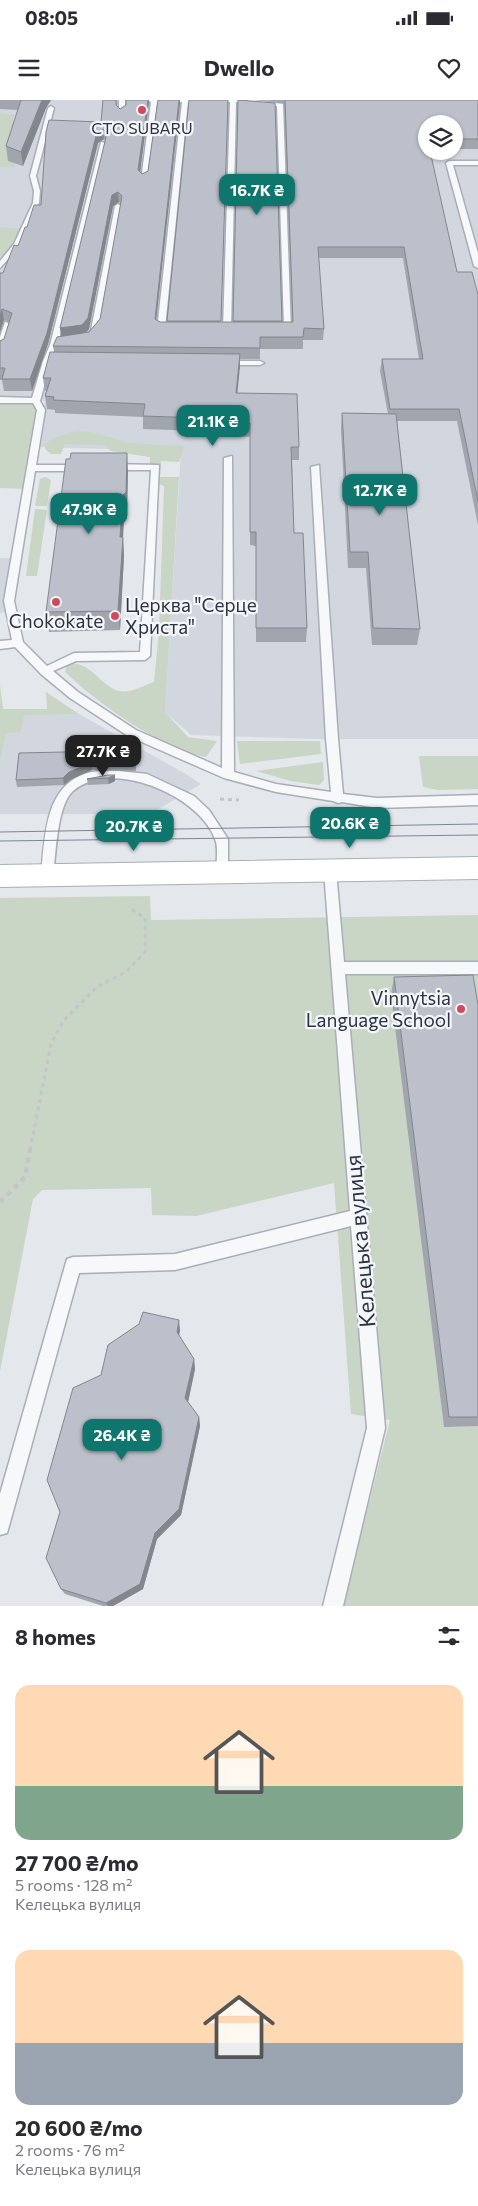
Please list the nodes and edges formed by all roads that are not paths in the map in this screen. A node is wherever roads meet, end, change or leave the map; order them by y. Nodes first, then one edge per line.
1 (122, 100) edge
2 (152, 100) edge
3 (233, 100) edge
4 (184, 102) junction
5 (51, 108) dead end
6 (122, 115) edge
7 (103, 144) edge
8 (478, 163) edge
9 (144, 181) edge
10 (118, 206) edge
11 (0, 266) edge
12 (478, 266) edge
13 (8, 324) edge
14 (180, 330) edge
15 (218, 330) edge
16 (271, 330) edge
17 (79, 341) edge
18 (0, 350) edge
19 (211, 363) edge
20 (260, 363) edge
21 (0, 400) edge
22 (36, 401) junction
23 (229, 458) dead end
24 (316, 467) dead end
25 (31, 468) junction
26 (18, 643) junction
27 (0, 645) edge
28 (45, 670) junction
29 (228, 775) junction
30 (338, 799) junction
31 (478, 800) edge
32 (478, 868) edge
33 (330, 871) junction
34 (222, 872) junction
35 (46, 875) junction
36 (0, 876) edge
37 (338, 968) junction
38 (478, 968) edge
39 (358, 1217) junction
40 (0, 1526) edge
41 (333, 1606) edge

1 - 6 lane
2 - 4 lane
2 - 9 lane
3 - 4 lane
3 - 15 lane
3 - 16 lane
4 - 14 lane
5 - 11 lane
7 - 22 lane
8 - 12 lane
10 - 17 lane
13 - 18 lane
19 - 20 lane
21 - 22 lane
22 - 25 lane
23 - 29 lane
24 - 30 lane
25 - 26 lane
25 - 28 lane
26 - 27 lane
26 - 28 lane
28 - 29 lane
29 - 30 lane
30 - 31 lane
32 - 33 main road
33 - 34 main road
33 - 37 lane, Келецька вулиця
34 - 35 main road
34 - 35 lane
35 - 36 main road
37 - 38 lane
37 - 39 lane, Келецька вулиця
39 - 40 lane
39 - 41 lane, Келецька вулиця

